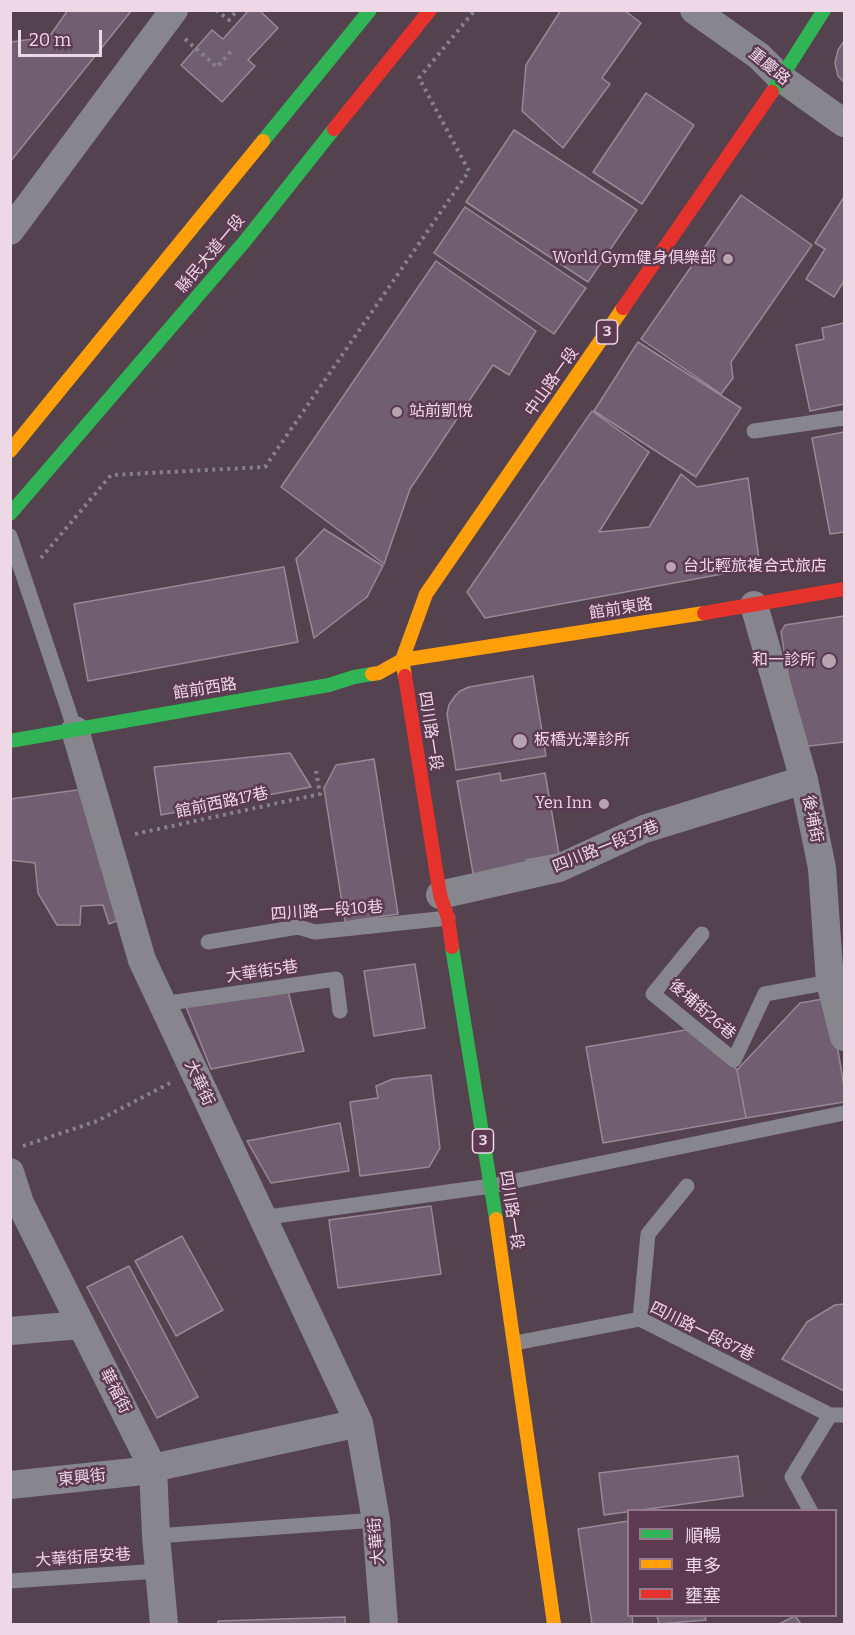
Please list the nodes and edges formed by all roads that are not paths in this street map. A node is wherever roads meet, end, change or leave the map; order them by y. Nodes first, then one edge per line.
1 (370, 10) edge
2 (430, 10) edge
3 (694, 10) edge
4 (824, 10) edge
5 (176, 22) edge
6 (781, 78) junction
7 (844, 123) edge
8 (10, 231) edge
9 (844, 418) edge
10 (754, 431) dead end
11 (10, 452) edge
12 (10, 514) edge
13 (10, 536) edge
14 (844, 589) edge
15 (754, 605) junction
16 (402, 660) junction
17 (75, 730) junction
18 (10, 741) edge
19 (804, 780) junction
20 (833, 866) edge
21 (444, 907) junction
22 (702, 934) dead end
23 (208, 942) dead end
24 (830, 982) junction
25 (162, 1004) junction
26 (340, 1011) dead end
27 (844, 1037) edge
28 (844, 1113) edge
29 (16, 1160) edge
30 (491, 1186) junction
31 (687, 1186) dead end
32 (261, 1218) junction
33 (640, 1319) junction
34 (81, 1325) junction
35 (10, 1331) edge
36 (515, 1343) junction
37 (837, 1415) edge
38 (359, 1423) junction
39 (153, 1468) junction
40 (10, 1485) edge
41 (809, 1509) edge
42 (376, 1520) junction
43 (156, 1536) junction
44 (159, 1571) junction
45 (10, 1581) edge
46 (164, 1624) edge
47 (384, 1624) edge
48 (554, 1624) edge

1 - 11 main road, 縣民大道一段
2 - 12 main road, 縣民大道一段
3 - 6 street, 重慶路
4 - 6 main road, 中山路一段 / 3
5 - 8 street
6 - 7 street, 重慶路
6 - 16 main road, 中山路一段 / 3
9 - 10 lane
13 - 17 lane
14 - 15 main road, 館前東路
15 - 16 main road, 館前東路
15 - 19 street, 後埔街
16 - 17 main road, 館前西路
16 - 21 main road, 四川路一段 / 3
17 - 18 main road, 館前西路
17 - 25 street, 大華街
19 - 20 street, 後埔街
19 - 21 street, 四川路一段37巷
20 - 24 street, 後埔街
21 - 23 lane, 四川路一段10巷
21 - 30 main road, 四川路一段 / 3
22 - 24 lane, 後埔街26巷
24 - 27 street, 後埔街
25 - 26 lane, 大華街5巷
25 - 32 street, 大華街
28 - 30 lane
29 - 34 street, 華福街
30 - 32 lane
30 - 36 main road, 四川路一段 / 3
31 - 33 lane
32 - 38 street, 大華街
33 - 36 lane, 四川路一段87巷
33 - 37 lane, 四川路一段87巷
34 - 35 street
34 - 39 street, 華福街
36 - 48 main road, 四川路一段 / 3
37 - 41 lane, 四川路一段87巷
38 - 39 street
38 - 42 street, 大華街
39 - 40 street, 東興街
39 - 43 street, 華福街
42 - 43 lane
42 - 47 street, 大華街
43 - 44 street, 華福街
44 - 45 lane, 大華街居安巷
44 - 46 street, 華福街

